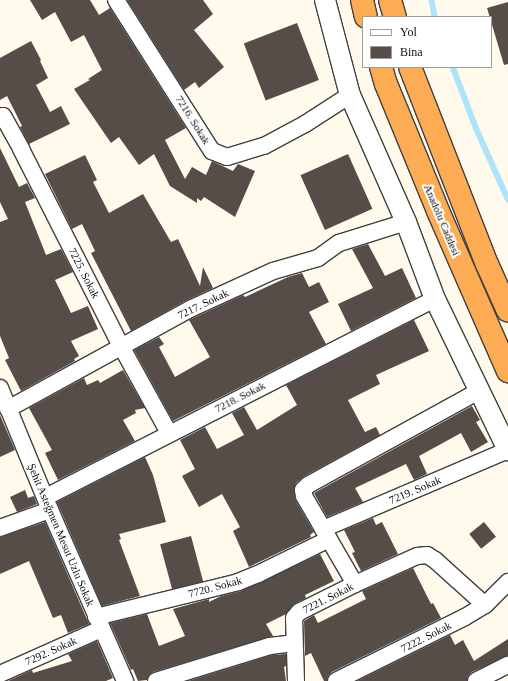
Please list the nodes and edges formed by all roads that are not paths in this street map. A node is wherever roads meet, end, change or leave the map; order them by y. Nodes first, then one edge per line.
1 (116, 0) edge
2 (325, 0) edge
3 (362, 0) edge
4 (390, 0) edge
5 (366, 16) edge
6 (395, 16) edge
7 (381, 68) edge
8 (410, 68) edge
9 (350, 95) junction
10 (0, 117) edge
11 (406, 222) junction
12 (435, 299) junction
13 (508, 311) edge
14 (121, 346) junction
15 (508, 371) edge
16 (0, 388) edge
17 (479, 392) junction
18 (8, 409) junction
19 (169, 433) junction
20 (508, 450) edge
21 (48, 503) junction
22 (0, 528) edge
23 (326, 534) junction
24 (508, 582) edge
25 (355, 584) junction
26 (485, 605) junction
27 (99, 623) junction
28 (294, 643) junction
29 (508, 665) edge
30 (0, 674) edge
31 (126, 681) edge
32 (156, 681) edge
33 (296, 681) edge
34 (336, 681) edge
35 (476, 681) edge

1 - 9 street, 7216. Sokak
2 - 9 street
3 - 5 highway
4 - 6 highway
7 - 15 highway, Anadolu Caddesi
8 - 13 highway
9 - 11 street
10 - 14 street, 7225. Sokak
11 - 12 street
11 - 14 street, 7217. Sokak
12 - 17 street
12 - 19 street, 7218. Sokak
14 - 18 street, 7217. Sokak
14 - 19 street, 7225. Sokak
16 - 18 street, Şehit Asteğmen Mesut Uzlu Sokak
17 - 20 street
17 - 23 street
18 - 21 street, Şehit Asteğmen Mesut Uzlu Sokak
19 - 21 street, 7218. Sokak
20 - 23 street, 7219. Sokak
21 - 22 street, 7218. Sokak
21 - 27 street, Şehit Asteğmen Mesut Uzlu Sokak
23 - 25 street
23 - 27 street, 7720. Sokak
24 - 26 street, 7222. Sokak
25 - 26 street, 7221. Sokak
25 - 28 street, 7221. Sokak
26 - 34 street, 7222. Sokak
27 - 30 street, 7292. Sokak
27 - 31 street, Şehit Asteğmen Mesut Uzlu Sokak
28 - 32 street
28 - 33 street, 7221. Sokak
29 - 35 street

